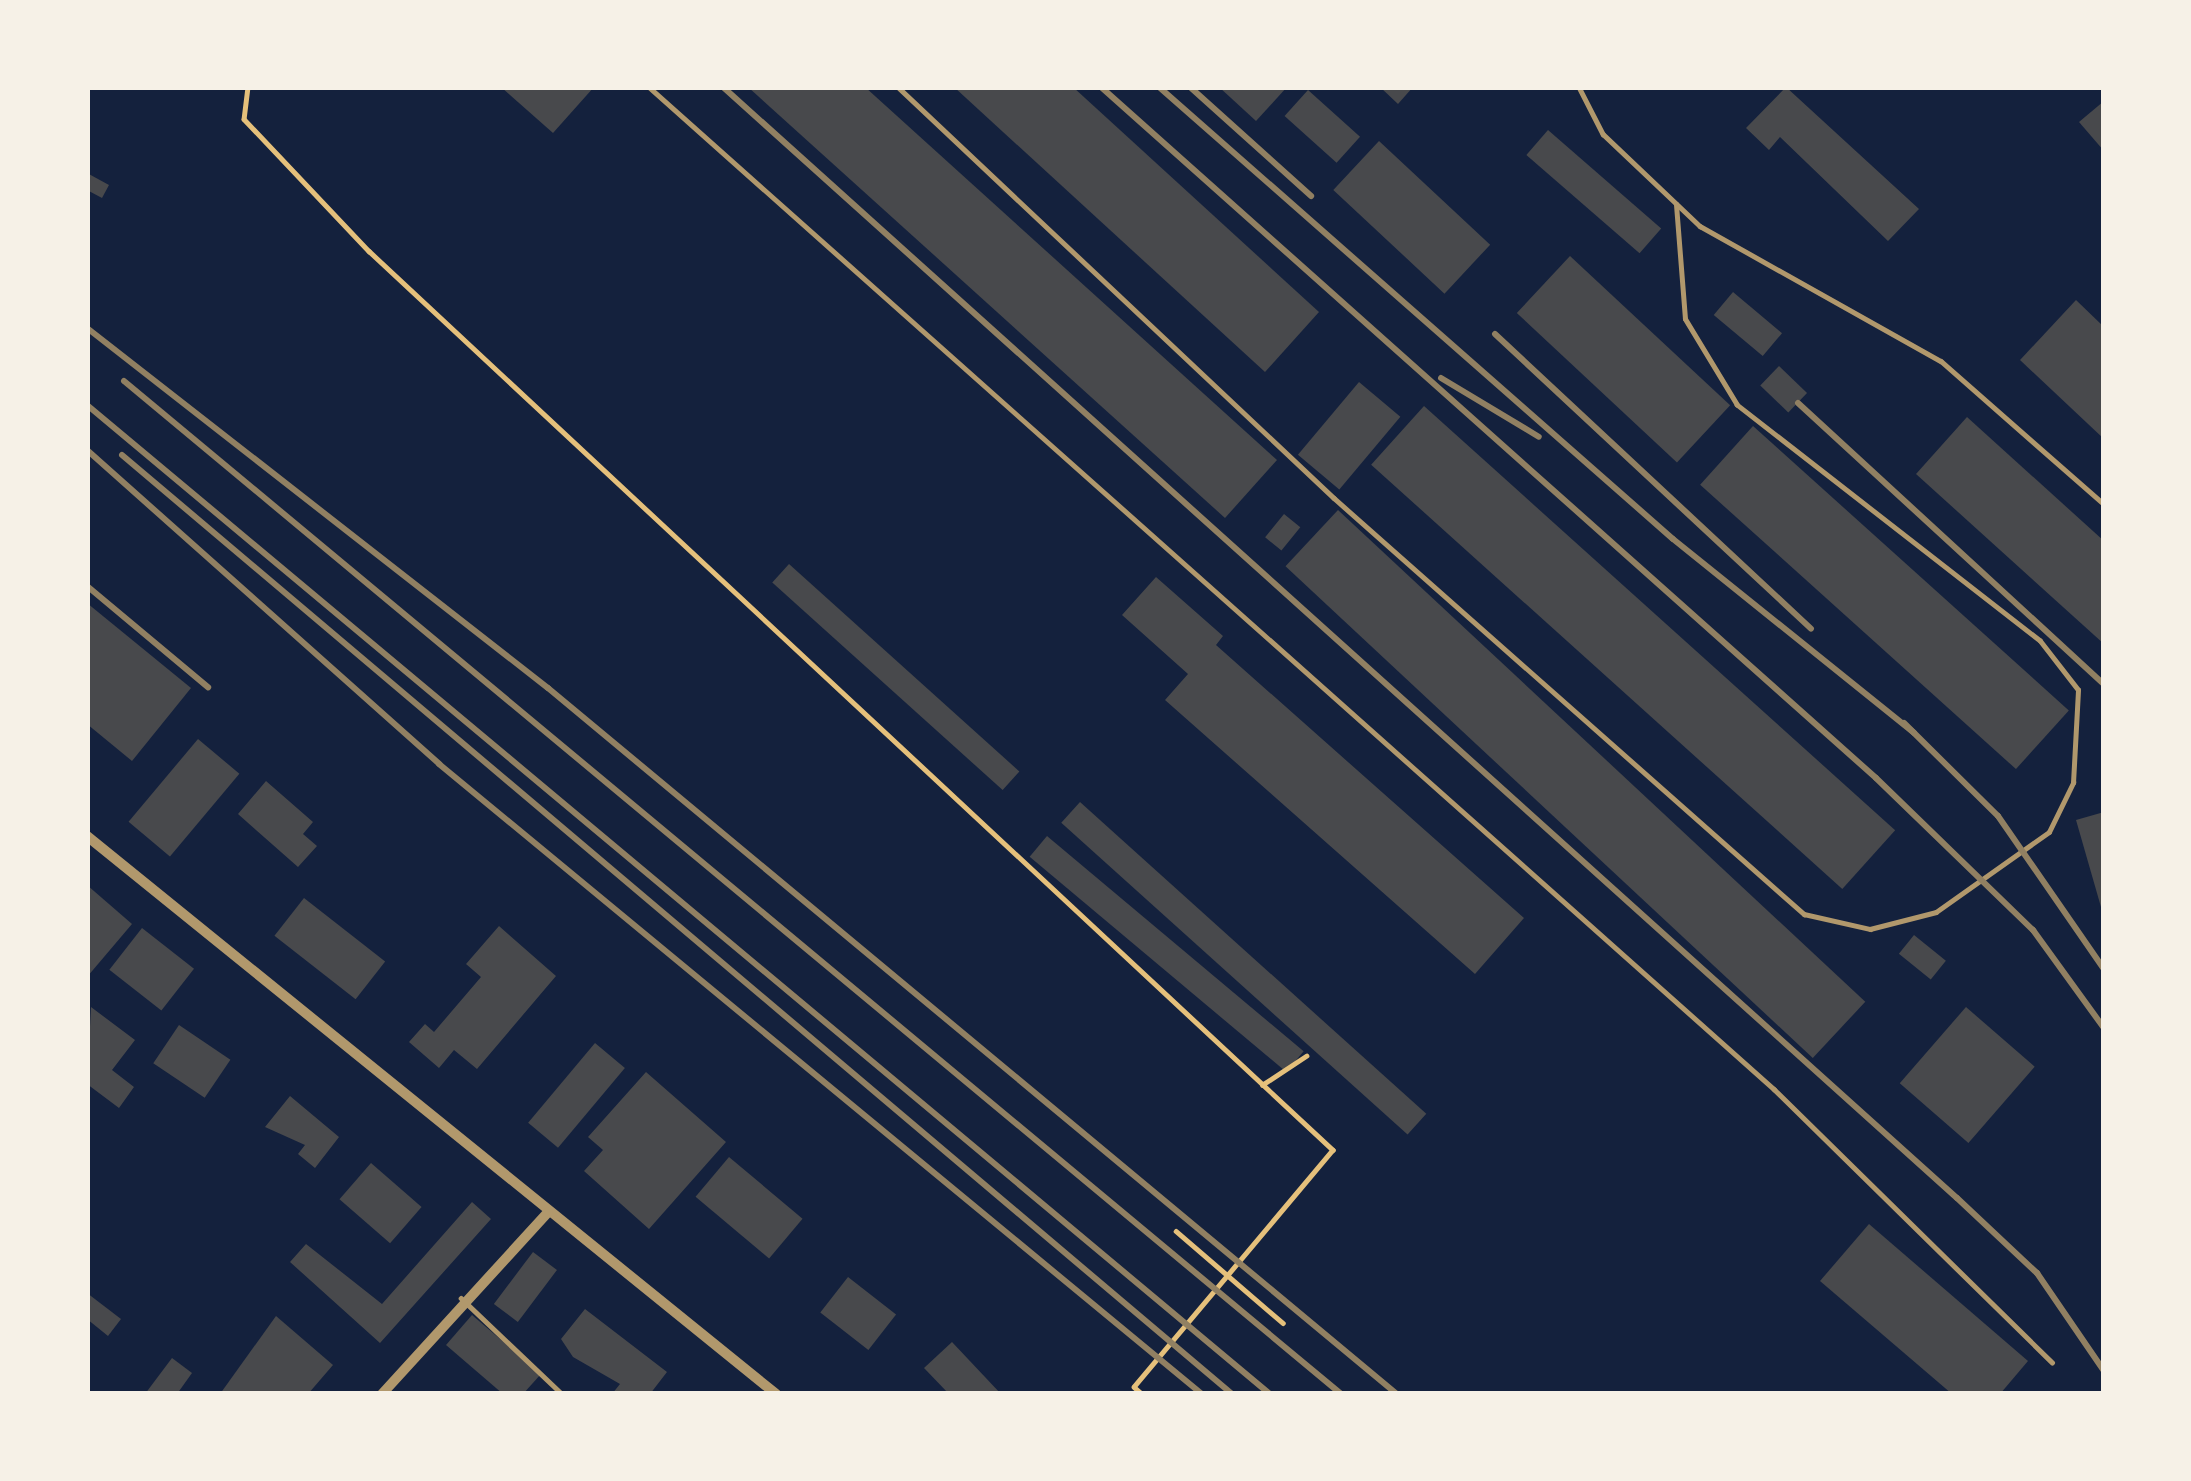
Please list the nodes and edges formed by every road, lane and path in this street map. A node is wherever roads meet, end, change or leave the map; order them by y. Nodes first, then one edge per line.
1 (248, 87) edge
2 (649, 87) edge
3 (898, 87) edge
4 (1579, 87) edge
5 (1676, 204) junction
6 (2104, 504) edge
7 (87, 836) edge
8 (1306, 1056) dead end
9 (1262, 1087) junction
10 (548, 1212) junction
11 (1176, 1231) dead end
12 (1228, 1276) junction
13 (461, 1298) junction
14 (1283, 1323) dead end
15 (2052, 1362) dead end
16 (1134, 1387) junction
17 (382, 1394) edge
18 (562, 1394) edge
19 (776, 1394) edge
20 (1129, 1394) edge
21 (1142, 1394) edge

1 - 9 path
2 - 15 lane
3 - 5 lane
4 - 5 lane
5 - 6 lane
7 - 10 street
8 - 9 path
9 - 12 path
10 - 13 street
10 - 19 street
11 - 12 path
12 - 14 path
12 - 16 path
13 - 17 street
13 - 18 lane
16 - 20 path
16 - 21 path

